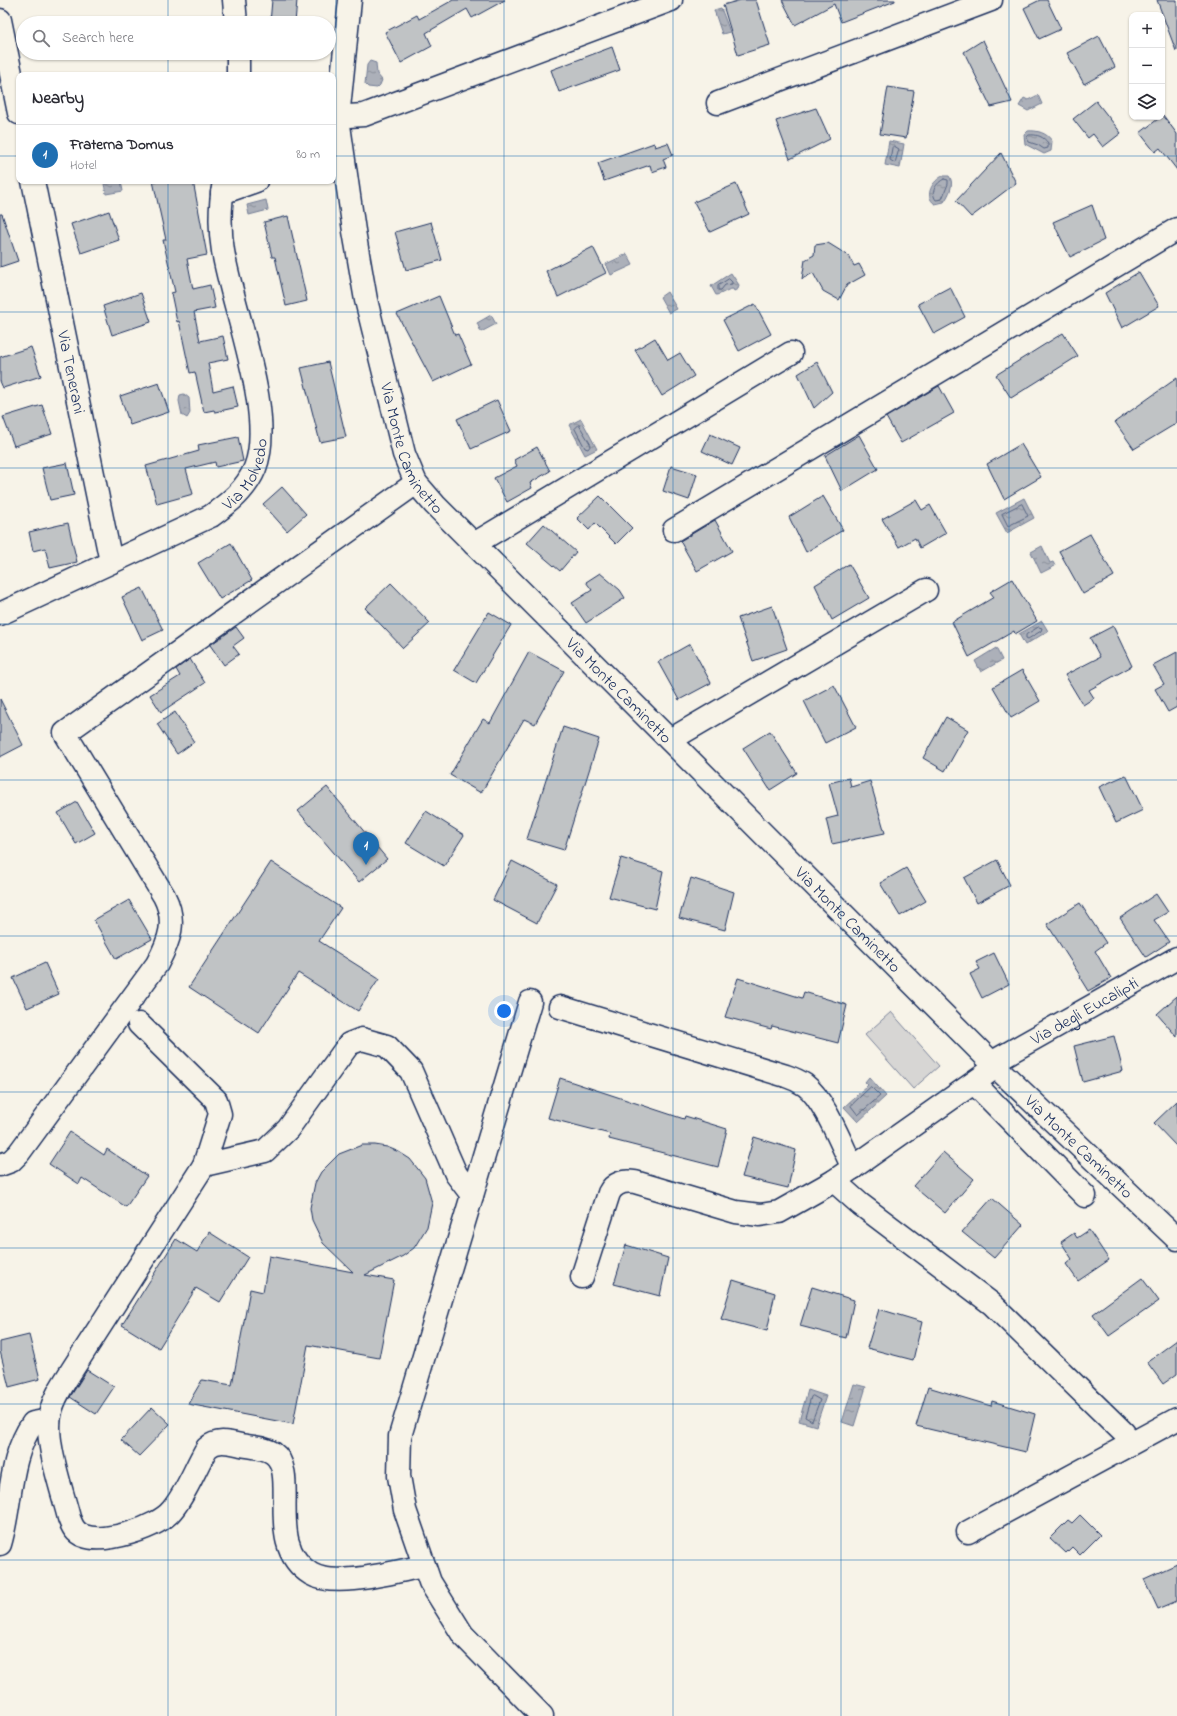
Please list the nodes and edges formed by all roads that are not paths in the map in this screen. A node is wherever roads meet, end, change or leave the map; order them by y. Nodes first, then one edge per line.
1 (234, 0) edge
2 (350, 0) edge
3 (671, 0) edge
4 (991, 0) edge
5 (235, 16) edge
6 (0, 20) edge
7 (238, 60) edge
8 (238, 72) edge
9 (16, 98) edge
10 (718, 103) dead end
11 (336, 109) edge
12 (336, 117) edge
13 (336, 135) edge
14 (337, 153) edge
15 (34, 184) edge
16 (240, 184) edge
17 (223, 187) edge
18 (1177, 229) edge
19 (791, 353) dead end
20 (416, 483) junction
21 (674, 530) dead end
22 (474, 544) junction
23 (111, 562) junction
24 (926, 590) dead end
25 (0, 614) edge
26 (670, 740) junction
27 (1177, 958) edge
28 (530, 1002) dead end
29 (560, 1007) dead end
30 (139, 1024) dead end
31 (993, 1065) junction
32 (974, 1083) junction
33 (0, 1166) edge
34 (204, 1166) junction
35 (853, 1168) junction
36 (834, 1181) junction
37 (472, 1194) junction
38 (1085, 1196) dead end
39 (1177, 1239) edge
40 (582, 1277) dead end
41 (1177, 1419) edge
42 (49, 1420) junction
43 (1124, 1433) dead end
44 (968, 1532) dead end
45 (0, 1544) edge
46 (424, 1566) junction
47 (542, 1716) edge

1 - 5 street
2 - 11 street, Via Monte Caminetto
3 - 12 street
4 - 10 street
6 - 9 street
7 - 8 street
13 - 14 street, Via Monte Caminetto
14 - 20 street, Via Monte Caminetto
15 - 23 street, Via Tenerani
16 - 17 street, Via Molvedo
17 - 23 street, Via Molvedo
18 - 21 street
19 - 22 street
20 - 22 street, Via Monte Caminetto
20 - 33 street
22 - 26 street, Via Monte Caminetto
23 - 25 street, Via Molvedo
24 - 26 street
26 - 31 street, Via Monte Caminetto
27 - 31 street, Via degli Eucalipti
28 - 37 street
29 - 35 street
30 - 34 street
31 - 32 street, Via degli Eucalipti
31 - 39 street, Via Monte Caminetto
32 - 35 street, Via degli Eucalipti
32 - 38 street
34 - 37 street
34 - 42 street
35 - 36 street, Via degli Eucalipti
36 - 40 street, Via degli Eucalipti
36 - 43 street
37 - 46 street
41 - 44 street
42 - 45 street
42 - 46 street
46 - 47 street

